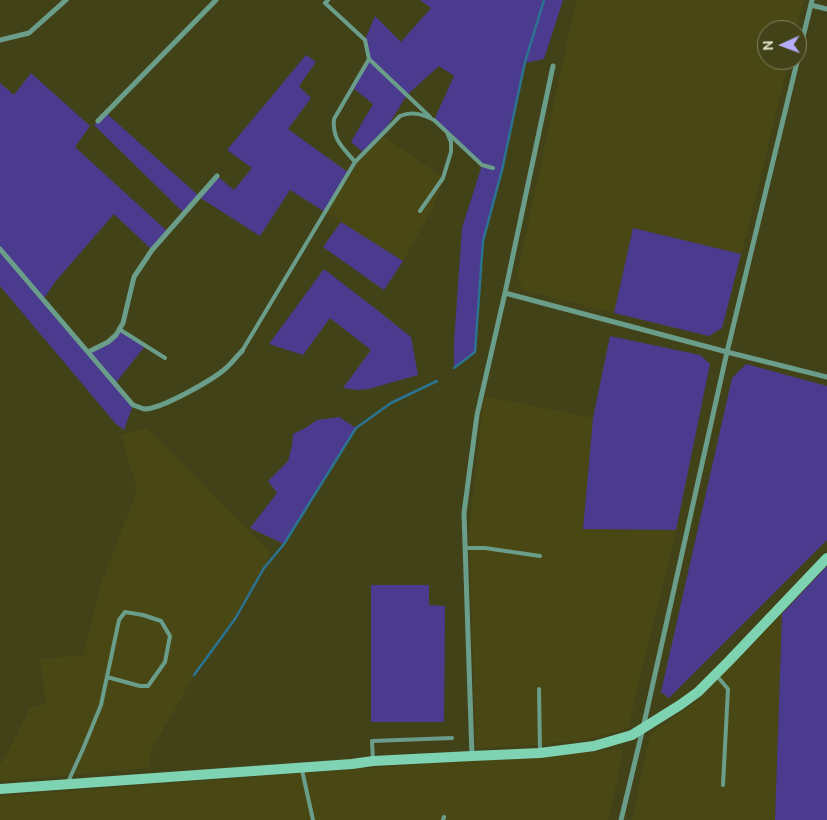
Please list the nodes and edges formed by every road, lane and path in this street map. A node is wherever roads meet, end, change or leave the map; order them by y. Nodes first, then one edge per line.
1 (66, 0) edge
2 (216, 0) edge
3 (328, 0) edge
4 (811, 3) edge
5 (827, 9) edge
6 (0, 40) edge
7 (369, 59) junction
8 (553, 66) dead end
9 (434, 120) junction
10 (98, 121) dead end
11 (448, 133) junction
12 (355, 162) junction
13 (493, 168) dead end
14 (217, 176) dead end
15 (420, 211) dead end
16 (0, 248) edge
17 (505, 293) junction
18 (119, 329) junction
19 (242, 351) joint
20 (88, 352) junction
21 (727, 352) junction
22 (165, 358) dead end
23 (827, 376) edge
24 (465, 548) junction
25 (540, 556) dead end
26 (827, 558) edge
27 (716, 674) junction
28 (107, 677) junction
29 (539, 689) dead end
30 (643, 728) junction
31 (452, 738) dead end
32 (540, 753) junction
33 (472, 756) junction
34 (373, 761) junction
35 (302, 768) junction
36 (67, 784) junction
37 (723, 785) dead end
38 (0, 789) edge
39 (313, 820) edge
40 (621, 820) edge

1 - 6 street
2 - 10 street
3 - 7 lane
4 - 5 street
4 - 21 street
7 - 9 lane
7 - 12 lane
8 - 17 street
9 - 11 lane
9 - 12 lane
11 - 13 lane
11 - 15 lane
12 - 19 lane
14 - 18 street
16 - 20 street
17 - 21 street
17 - 24 street
18 - 20 street
18 - 22 lane
19 - 20 street
21 - 23 street
21 - 30 street
24 - 25 lane
24 - 33 street
26 - 27 street
27 - 30 street
27 - 37 lane
28 - 28 lane
28 - 36 lane
29 - 32 lane
30 - 32 street
30 - 40 street
31 - 34 lane
32 - 33 street
33 - 34 street
34 - 35 street
35 - 36 street
35 - 39 lane
36 - 38 street

